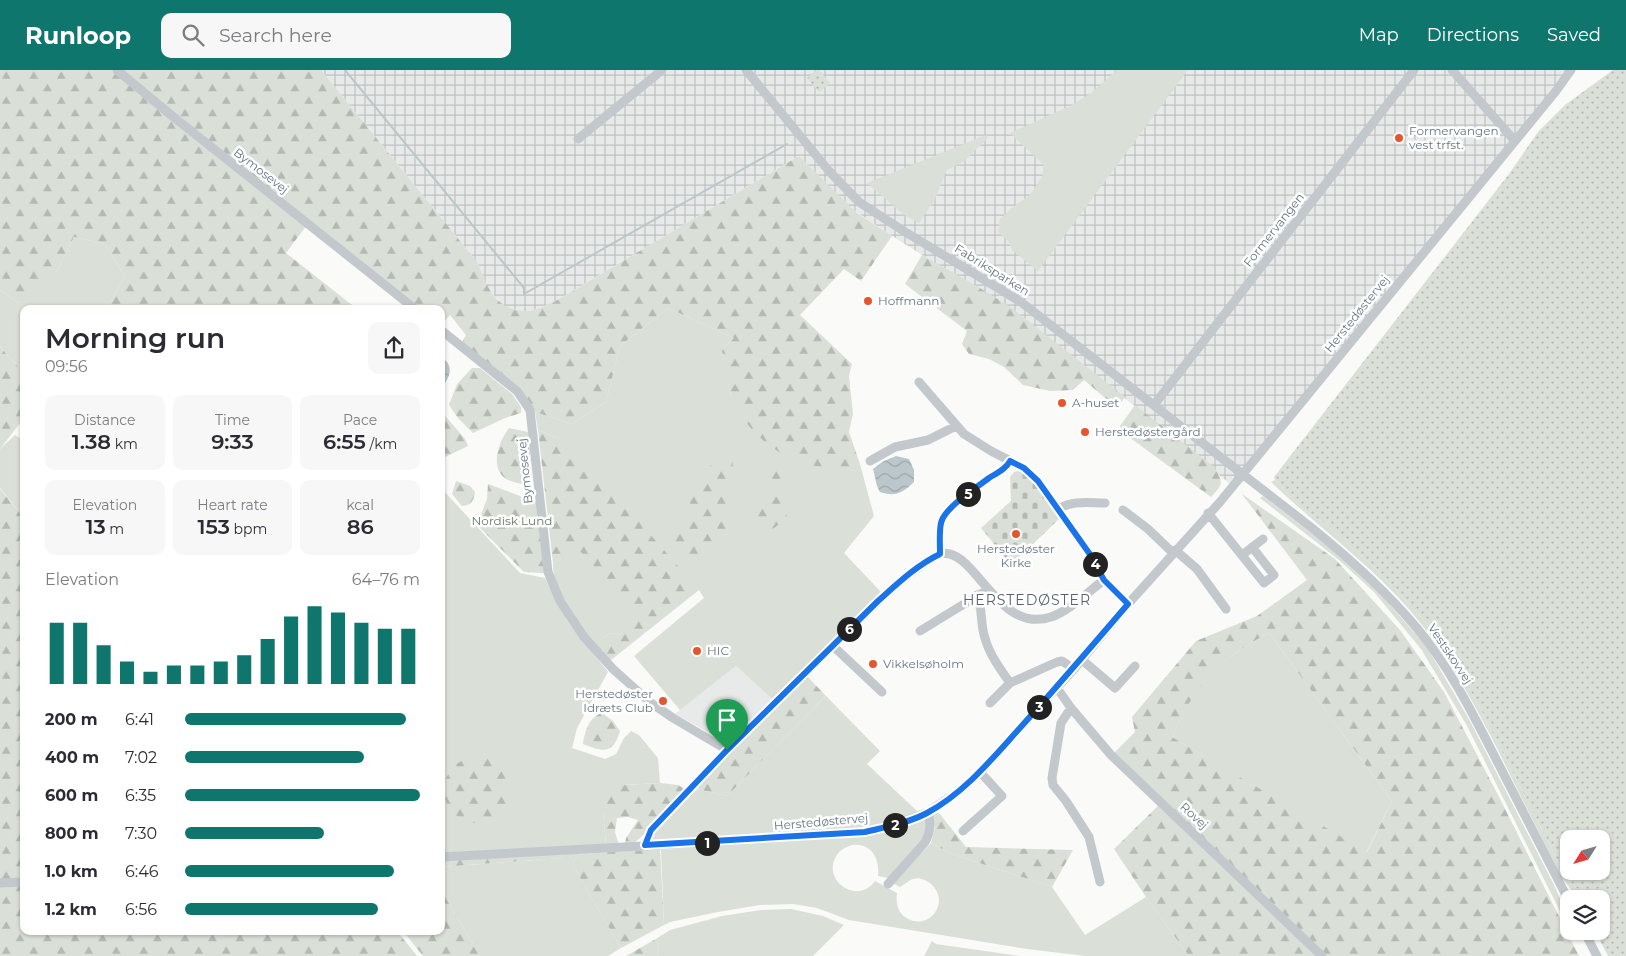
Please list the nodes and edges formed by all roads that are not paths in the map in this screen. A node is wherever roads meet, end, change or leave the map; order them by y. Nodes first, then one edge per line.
1 (117, 70) edge
2 (662, 70) edge
3 (746, 70) edge
4 (1414, 70) edge
5 (1452, 70) edge
6 (1571, 70) edge
7 (1579, 70) edge
8 (1556, 91) junction
9 (578, 139) dead end
10 (1515, 141) junction
11 (410, 305) edge
12 (445, 333) edge
13 (919, 382) dead end
14 (1154, 405) junction
15 (956, 426) junction
16 (870, 461) dead end
17 (1010, 461) junction
18 (1243, 474) junction
19 (1105, 502) dead end
20 (1059, 509) junction
21 (1123, 510) dead end
22 (1208, 513) junction
23 (1263, 539) dead end
24 (1252, 547) junction
25 (1174, 552) junction
26 (940, 554) junction
27 (1242, 555) junction
28 (1104, 580) junction
29 (988, 589) junction
30 (978, 595) junction
31 (1128, 604) junction
32 (1226, 609) dead end
33 (920, 631) dead end
34 (833, 646) junction
35 (1081, 660) junction
36 (1135, 666) dead end
37 (1074, 668) junction
38 (1010, 683) junction
39 (1056, 688) junction
40 (882, 692) dead end
41 (990, 703) dead end
42 (1071, 708) junction
43 (727, 750) junction
44 (980, 772) junction
45 (928, 812) junction
46 (963, 831) dead end
47 (645, 845) junction
48 (445, 857) edge
49 (20, 882) edge
50 (1100, 882) dead end
51 (0, 884) edge
52 (888, 884) dead end
53 (1563, 890) edge
54 (1588, 940) edge
55 (1322, 956) edge
56 (1596, 956) edge

1 - 11 street, Bymosevej
2 - 9 street
3 - 14 street, Fabriksparken
4 - 14 street, Formervangen
5 - 10 street
6 - 8 street, Herstedøstervej
7 - 8 street, Herstedøstervej
8 - 10 street, Herstedøstervej
10 - 18 street, Herstedøstervej
12 - 43 street, Bymosevej
13 - 15 street
14 - 18 street, Fabriksparken
15 - 16 street
15 - 17 street
17 - 20 street
17 - 26 street
18 - 22 street, Herstedøstervej
18 - 53 street, Vestskovvej
19 - 20 street
20 - 28 street
21 - 25 street
22 - 25 street, Herstedøstervej
22 - 27 street
23 - 24 street
24 - 27 street
24 - 27 street
25 - 31 street, Herstedøstervej
25 - 32 street
26 - 29 street
26 - 34 street
28 - 29 street
28 - 31 street
29 - 30 street
30 - 33 street
30 - 38 street
31 - 35 street, Herstedøstervej
34 - 40 street
34 - 43 street
35 - 36 street
35 - 37 street, Herstedøstervej
37 - 38 street
37 - 39 street, Herstedøstervej
38 - 41 street
39 - 42 street, Rovej
39 - 44 street, Herstedøstervej
42 - 50 street
42 - 55 street, Rovej
43 - 47 street
44 - 45 street, Herstedøstervej
44 - 46 street
45 - 47 street, Herstedøstervej
45 - 52 street
47 - 48 street, Herstedøstervej
49 - 51 street
54 - 56 street

